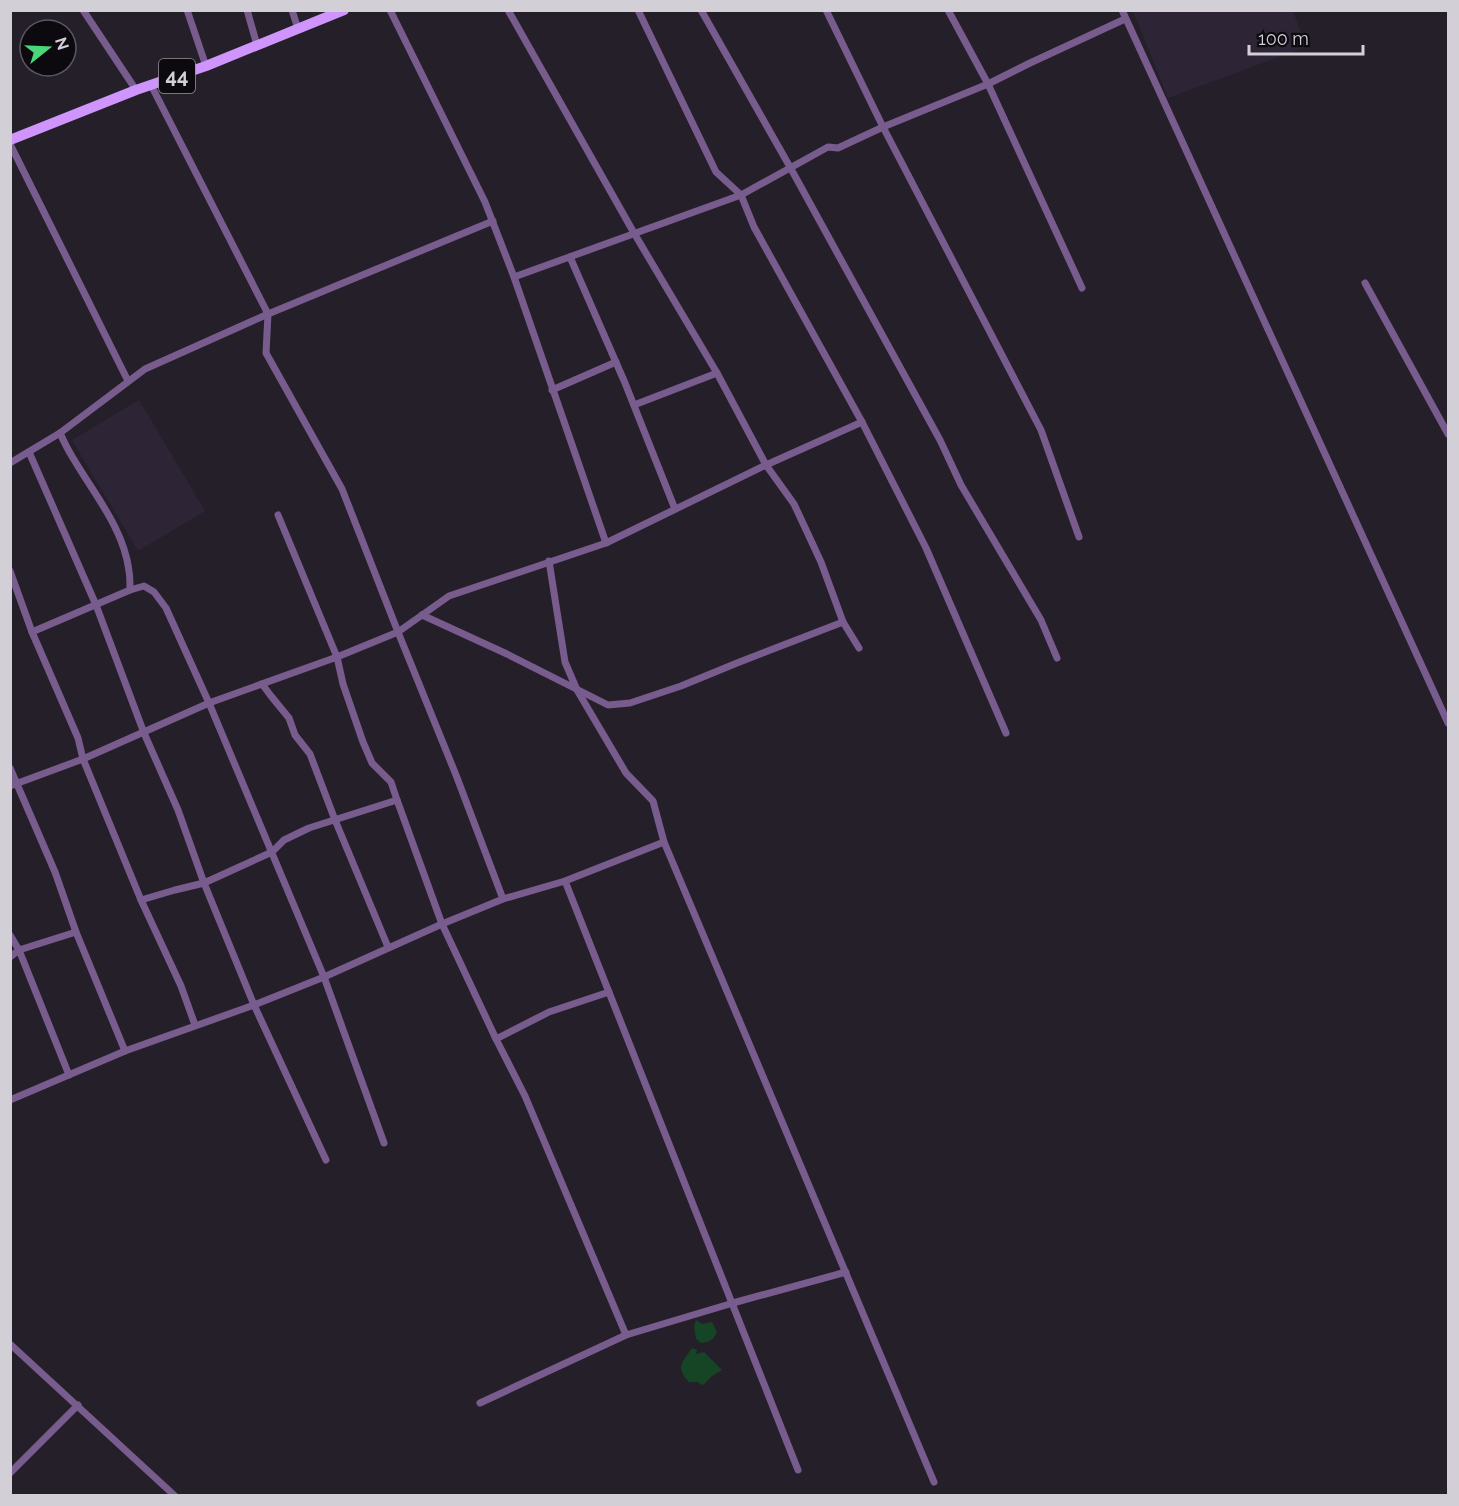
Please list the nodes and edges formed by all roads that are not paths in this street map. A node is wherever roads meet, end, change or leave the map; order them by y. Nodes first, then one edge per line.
1 (83, 10) edge
2 (187, 10) edge
3 (247, 10) edge
4 (292, 10) edge
5 (344, 10) edge
6 (390, 10) edge
7 (508, 10) edge
8 (638, 10) edge
9 (701, 10) edge
10 (826, 10) edge
11 (948, 10) edge
12 (1122, 10) edge
13 (1125, 19) junction
14 (298, 29) junction
15 (257, 45) junction
16 (206, 66) junction
17 (988, 84) junction
18 (151, 85) junction
19 (136, 90) junction
20 (883, 127) junction
21 (10, 142) edge
22 (790, 167) junction
23 (741, 195) junction
24 (493, 221) junction
25 (634, 233) junction
26 (570, 257) junction
27 (514, 277) junction
28 (1365, 283) dead end
29 (1082, 288) dead end
30 (268, 314) junction
31 (616, 362) junction
32 (717, 373) junction
33 (128, 381) junction
34 (552, 390) junction
35 (634, 405) junction
36 (862, 422) junction
37 (60, 433) junction
38 (1449, 434) edge
39 (29, 452) junction
40 (10, 464) edge
41 (766, 465) junction
42 (675, 509) junction
43 (278, 515) dead end
44 (1079, 537) dead end
45 (606, 543) junction
46 (549, 561) junction
47 (10, 571) edge
48 (130, 590) junction
49 (96, 605) junction
50 (422, 615) junction
51 (843, 622) junction
52 (32, 632) junction
53 (398, 632) junction
54 (859, 648) dead end
55 (337, 657) junction
56 (1057, 658) dead end
57 (262, 684) junction
58 (577, 690) junction
59 (209, 704) junction
60 (1448, 722) edge
61 (144, 733) junction
62 (1006, 733) dead end
63 (83, 759) junction
64 (10, 768) edge
65 (14, 785) edge
66 (397, 800) junction
67 (335, 820) junction
68 (664, 842) junction
69 (272, 852) junction
70 (565, 880) junction
71 (204, 883) junction
72 (503, 899) junction
73 (141, 900) junction
74 (442, 924) junction
75 (76, 932) junction
76 (10, 935) edge
77 (388, 947) junction
78 (19, 950) junction
79 (10, 957) edge
80 (324, 977) junction
81 (609, 992) junction
82 (254, 1005) junction
83 (195, 1025) junction
84 (496, 1040) junction
85 (125, 1051) junction
86 (69, 1075) junction
87 (10, 1100) edge
88 (384, 1143) dead end
89 (326, 1160) dead end
90 (846, 1272) junction
91 (733, 1303) junction
92 (626, 1335) junction
93 (10, 1344) edge
94 (480, 1403) dead end
95 (78, 1405) junction
96 (798, 1470) dead end
97 (10, 1473) edge
98 (934, 1482) dead end
99 (175, 1496) edge

1 - 19 street
2 - 16 street
3 - 15 street
4 - 14 street
5 - 14 main road, 44
6 - 24 street
7 - 25 street
8 - 23 street
9 - 22 street
10 - 20 street
11 - 17 street
12 - 13 street
13 - 17 street
13 - 60 street
14 - 15 main road, 44
15 - 16 main road, 44
16 - 18 main road, 44
17 - 20 street
17 - 29 street
18 - 19 main road, 44
18 - 30 street
19 - 21 main road, 44
20 - 22 street
20 - 44 street
21 - 33 street
22 - 23 street
22 - 56 street
23 - 25 street
23 - 36 street
24 - 27 street
24 - 30 street
25 - 26 street
25 - 32 street
26 - 27 street
26 - 31 street
27 - 34 street
28 - 38 street
30 - 33 street
30 - 53 street
31 - 34 street
31 - 35 street
32 - 35 street
32 - 41 street
33 - 37 street
34 - 45 street
35 - 42 street
36 - 41 street
36 - 62 street
37 - 39 street
37 - 48 street
39 - 40 street
39 - 49 street
41 - 42 street
41 - 51 street
42 - 45 street
43 - 55 street
45 - 46 street
46 - 50 street
46 - 58 street
47 - 52 street
48 - 49 street
48 - 59 street
49 - 52 street
49 - 61 street
50 - 53 street
50 - 58 street
51 - 54 street
51 - 58 street
52 - 63 street
53 - 55 street
53 - 72 street
55 - 57 street
55 - 66 street
57 - 59 street
57 - 67 street
58 - 68 street
59 - 61 street
59 - 69 street
61 - 63 street
61 - 71 street
63 - 65 street
63 - 73 street
64 - 65 street
65 - 75 street
66 - 67 street
66 - 74 street
67 - 69 street
67 - 77 street
68 - 70 street
68 - 90 street
69 - 71 street
69 - 80 street
70 - 72 street
70 - 81 street
71 - 73 street
71 - 82 street
72 - 74 street
73 - 83 street
74 - 77 street
74 - 84 street
75 - 78 street
75 - 85 street
76 - 78 street
77 - 80 street
78 - 79 street
78 - 86 street
80 - 82 street
80 - 88 street
81 - 84 street
81 - 91 street
82 - 83 street
82 - 89 street
83 - 85 street
84 - 92 street
85 - 86 street
86 - 87 street
90 - 91 street
90 - 98 street
91 - 92 street
91 - 96 street
92 - 94 street
93 - 95 street
95 - 97 street
95 - 99 street

